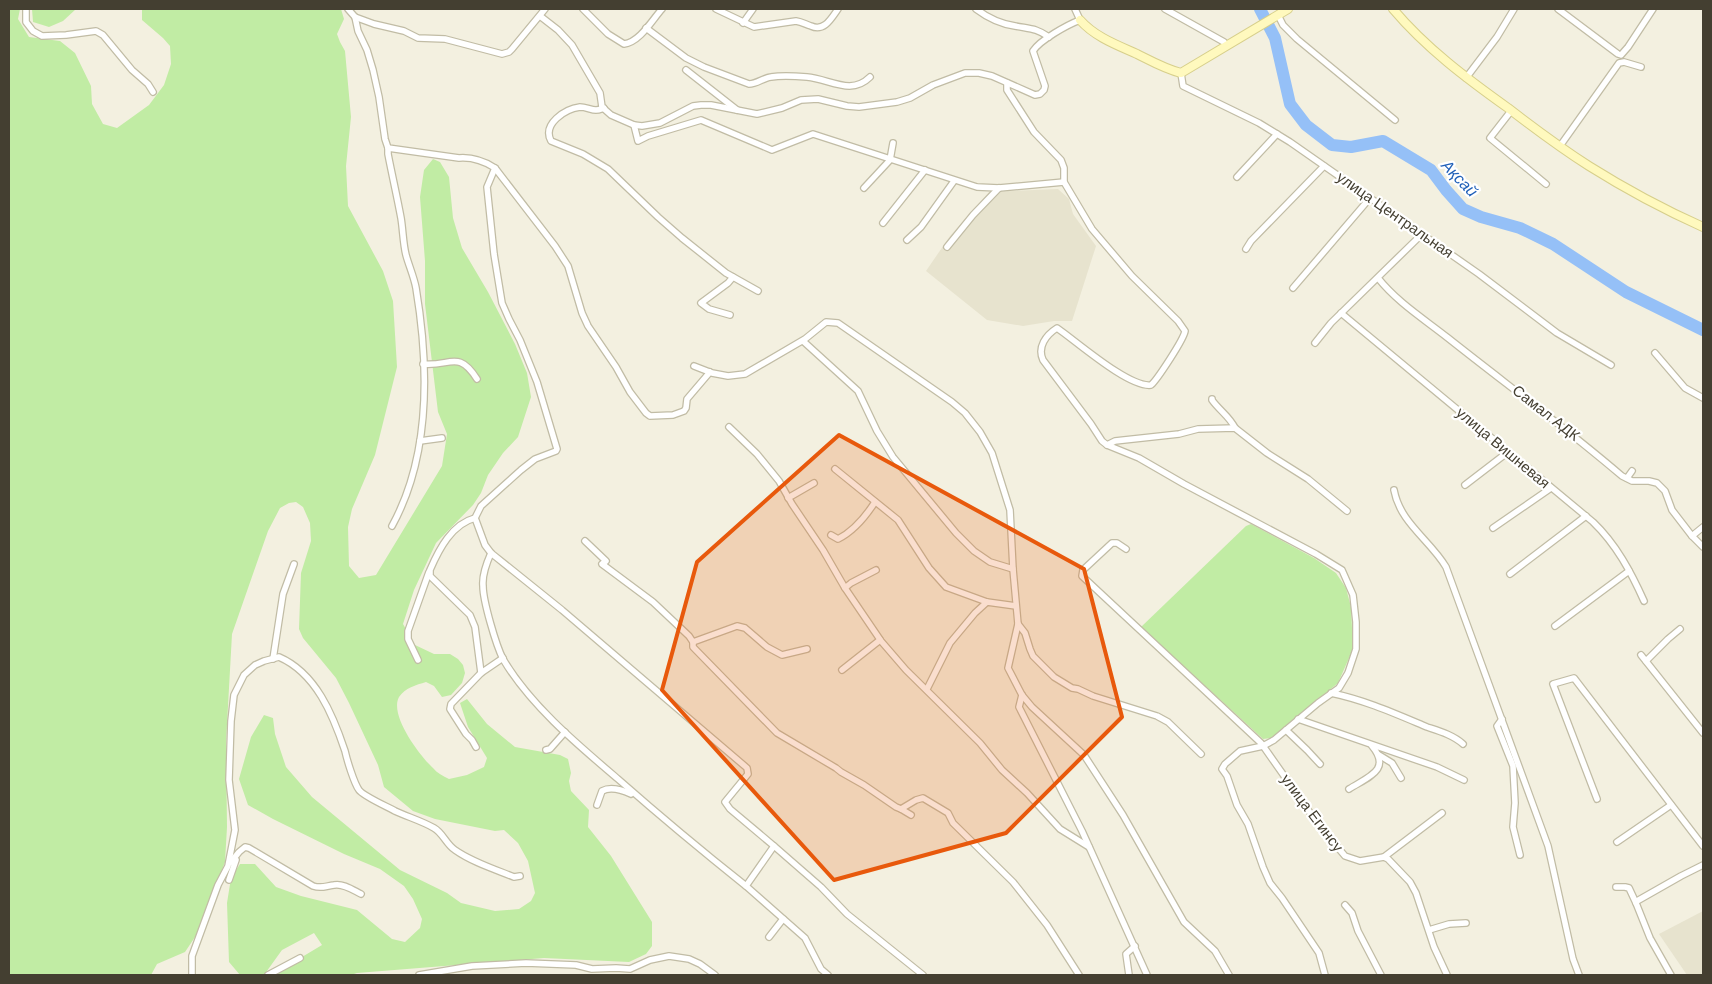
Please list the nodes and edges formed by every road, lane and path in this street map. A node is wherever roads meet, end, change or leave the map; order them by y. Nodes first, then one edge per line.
1 (26, 9) edge
2 (348, 9) edge
3 (545, 9) edge
4 (583, 9) edge
5 (662, 9) edge
6 (716, 9) edge
7 (753, 9) edge
8 (838, 9) edge
9 (976, 9) edge
10 (1074, 9) edge
11 (1165, 9) edge
12 (1288, 9) edge
13 (1392, 9) edge
14 (1514, 9) edge
15 (1558, 9) edge
16 (1653, 9) edge
17 (540, 16) junction
18 (355, 17) junction
19 (1276, 17) junction
20 (1080, 20) junction
21 (743, 23) junction
22 (646, 28) junction
23 (1049, 37) junction
24 (1226, 46) junction
25 (1641, 67) dead end
26 (686, 70) dead end
27 (1181, 73) junction
28 (870, 77) dead end
29 (1466, 78) junction
30 (1007, 83) junction
31 (153, 92) dead end
32 (604, 108) junction
33 (738, 111) junction
34 (1511, 111) junction
35 (1394, 120) dead end
36 (634, 125) junction
37 (1277, 134) junction
38 (893, 143) dead end
39 (1560, 146) junction
40 (390, 149) junction
41 (890, 160) junction
42 (1324, 166) junction
43 (495, 168) junction
44 (925, 170) junction
45 (1237, 177) dead end
46 (954, 181) junction
47 (1064, 182) junction
48 (1546, 184) dead end
49 (864, 188) dead end
50 (998, 188) junction
51 (1370, 198) junction
52 (883, 223) dead end
53 (1703, 227) edge
54 (1420, 232) junction
55 (907, 240) dead end
56 (947, 247) dead end
57 (1246, 248) dead end
58 (733, 278) junction
59 (1378, 278) junction
60 (1293, 288) dead end
61 (758, 291) dead end
62 (1341, 313) junction
63 (730, 314) dead end
64 (803, 340) junction
65 (1315, 343) dead end
66 (1654, 353) dead end
67 (423, 364) junction
68 (1611, 365) dead end
69 (694, 366) dead end
70 (710, 372) junction
71 (477, 380) dead end
72 (1703, 398) edge
73 (1212, 399) dead end
74 (729, 427) dead end
75 (1235, 428) junction
76 (442, 438) dead end
77 (420, 441) junction
78 (1107, 445) junction
79 (1508, 452) junction
80 (834, 469) dead end
81 (1632, 471) dead end
82 (1627, 478) junction
83 (814, 483) dead end
84 (1465, 485) dead end
85 (1551, 488) junction
86 (1394, 490) dead end
87 (788, 498) junction
88 (875, 502) junction
89 (1347, 511) dead end
90 (1586, 516) junction
91 (475, 518) junction
92 (392, 526) dead end
93 (1703, 527) edge
94 (1493, 528) dead end
95 (831, 535) dead end
96 (1692, 536) junction
97 (585, 541) dead end
98 (1703, 547) edge
99 (1126, 549) dead end
100 (491, 553) junction
101 (294, 564) dead end
102 (876, 570) dead end
103 (1013, 570) junction
104 (1629, 571) junction
105 (1510, 574) dead end
106 (428, 575) junction
107 (845, 588) junction
108 (1644, 601) dead end
109 (987, 602) junction
110 (1016, 606) junction
111 (1018, 624) junction
112 (1555, 626) dead end
113 (1680, 630) dead end
114 (880, 640) junction
115 (693, 642) junction
116 (807, 649) dead end
117 (1641, 655) dead end
118 (503, 658) junction
119 (272, 659) junction
120 (418, 660) dead end
121 (1646, 661) junction
122 (842, 670) dead end
123 (481, 673) junction
124 (927, 689) junction
125 (1332, 693) junction
126 (1022, 695) junction
127 (1298, 719) junction
128 (1502, 719) junction
129 (1286, 730) junction
130 (565, 732) junction
131 (1703, 733) edge
132 (1462, 744) dead end
133 (1263, 746) junction
134 (1372, 746) junction
135 (476, 747) dead end
136 (546, 750) dead end
137 (1201, 754) dead end
138 (1379, 755) junction
139 (1320, 764) dead end
140 (1401, 778) dead end
141 (1464, 780) dead end
142 (1350, 789) dead end
143 (636, 795) junction
144 (1597, 799) dead end
145 (597, 805) dead end
146 (1671, 805) junction
147 (901, 808) junction
148 (1442, 813) dead end
149 (911, 815) dead end
150 (1617, 842) dead end
151 (774, 846) junction
152 (1703, 846) edge
153 (1089, 847) junction
154 (236, 855) junction
155 (1520, 855) dead end
156 (1384, 858) junction
157 (1703, 865) edge
158 (228, 866) junction
159 (520, 876) dead end
160 (229, 880) dead end
161 (746, 886) junction
162 (1616, 887) dead end
163 (361, 894) dead end
164 (1636, 901) junction
165 (1345, 905) dead end
166 (783, 919) junction
167 (1466, 923) dead end
168 (1429, 930) junction
169 (769, 937) dead end
170 (1135, 946) junction
171 (300, 958) dead end
172 (192, 975) edge
173 (268, 975) edge
174 (419, 975) edge
175 (715, 975) edge
176 (828, 975) edge
177 (923, 975) edge
178 (1079, 975) edge
179 (1130, 975) edge
180 (1147, 975) edge
181 (1229, 975) edge
182 (1324, 975) edge
183 (1381, 975) edge
184 (1447, 975) edge
185 (1578, 975) edge
186 (1671, 975) edge

1 - 31 street
2 - 18 street
3 - 17 street
4 - 22 street
5 - 22 street
6 - 21 street
7 - 21 street
8 - 21 street
9 - 23 street
10 - 20 street
11 - 24 street
12 - 19 street
13 - 29 street
14 - 29 street
15 - 16 street
17 - 18 street
17 - 32 street
18 - 40 street
19 - 24 street
19 - 35 street
20 - 23 street
20 - 27 street
22 - 28 street
23 - 30 street
24 - 27 street
25 - 39 street
26 - 33 street
27 - 37 street, улица Центральная
29 - 34 street
30 - 33 street
30 - 47 street
32 - 36 street
32 - 58 street
33 - 36 street
34 - 39 street
34 - 48 street
36 - 41 street
37 - 42 street, улица Центральная
37 - 45 street
38 - 41 street
39 - 53 street
40 - 43 street
40 - 67 street
41 - 44 street
41 - 49 street
42 - 51 street, улица Центральная
42 - 57 street
43 - 70 street
43 - 91 street
44 - 46 street
44 - 52 street
46 - 50 street
46 - 55 street
47 - 50 street
47 - 78 street
50 - 56 street
51 - 54 street, улица Центральная
51 - 60 street
54 - 59 street
54 - 68 street, улица Центральная
58 - 61 street
58 - 63 street
59 - 62 street
59 - 82 street, Самал АДК
62 - 65 street
62 - 79 street, улица Вишневая
64 - 70 street
64 - 103 street
64 - 103 street
66 - 72 street
67 - 71 street
67 - 77 street
69 - 70 street
73 - 75 street
74 - 87 street
75 - 78 street
75 - 89 street
76 - 77 street
77 - 92 street
78 - 125 street
79 - 84 street
79 - 85 street, улица Вишневая
80 - 88 street
81 - 82 street
82 - 96 street
83 - 87 street
85 - 90 street, улица Вишневая
85 - 94 street
86 - 128 street
87 - 107 street
88 - 95 street
88 - 109 street
90 - 104 street, улица Вишневая
90 - 105 street
91 - 100 street
91 - 106 street
93 - 96 street
96 - 98 street
97 - 115 street
99 - 133 street, улица Егинсу
100 - 118 street
100 - 151 street
101 - 119 street
102 - 107 street
103 - 110 street
104 - 108 street, улица Вишневая
104 - 112 street
106 - 120 street
106 - 123 street
107 - 114 street
109 - 110 street
109 - 124 street
110 - 111 street
111 - 126 street
111 - 137 street
113 - 121 street
114 - 122 street
114 - 124 street
115 - 116 street
115 - 147 street
117 - 121 street
118 - 123 street
118 - 130 street
119 - 158 street
119 - 159 street
121 - 131 street
123 - 135 street
124 - 153 street
125 - 127 street
125 - 132 street
126 - 153 street
126 - 181 street
127 - 129 street
127 - 134 street
128 - 155 street
128 - 185 street
129 - 133 street
129 - 139 street
130 - 136 street
130 - 143 street
133 - 156 street, улица Егинсу
133 - 182 street
134 - 138 street
134 - 141 street
138 - 140 street
138 - 142 street
143 - 145 street
143 - 161 street
144 - 146 street
146 - 150 street
146 - 152 street
147 - 149 street
147 - 178 street
148 - 156 street
151 - 161 street
151 - 177 street
153 - 170 street
154 - 158 street
154 - 160 street
154 - 163 street
156 - 168 street
157 - 164 street
158 - 172 street
161 - 166 street
162 - 164 street
164 - 186 street
165 - 183 street
166 - 169 street
166 - 176 street
167 - 168 street
168 - 184 street
170 - 179 street
170 - 180 street
171 - 173 street
174 - 175 street

